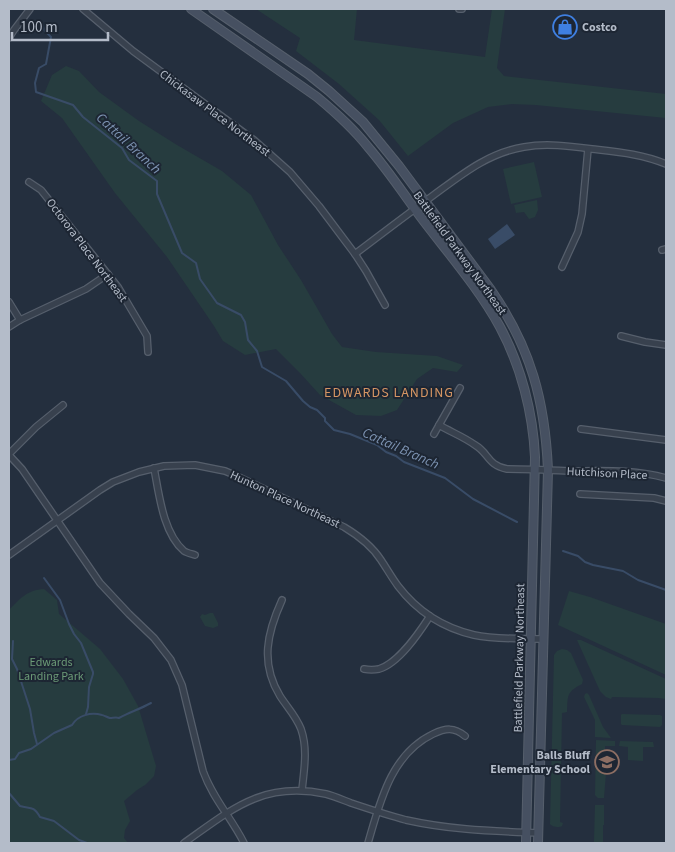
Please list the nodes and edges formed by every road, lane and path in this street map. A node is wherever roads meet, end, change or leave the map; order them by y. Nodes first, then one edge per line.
1 (30, 9) edge
2 (83, 9) edge
3 (191, 9) edge
4 (213, 9) edge
5 (9, 38) edge
6 (588, 148) junction
7 (666, 164) edge
8 (29, 182) dead end
9 (425, 202) junction
10 (415, 209) junction
11 (355, 254) junction
12 (562, 267) dead end
13 (108, 274) junction
14 (9, 302) edge
15 (386, 305) dead end
16 (20, 320) junction
17 (9, 327) edge
18 (621, 336) dead end
19 (666, 345) edge
20 (148, 352) dead end
21 (460, 388) dead end
22 (63, 405) dead end
23 (439, 425) junction
24 (581, 429) dead end
25 (434, 434) dead end
26 (666, 440) edge
27 (9, 454) edge
28 (154, 468) junction
29 (535, 470) junction
30 (548, 470) junction
31 (666, 478) edge
32 (580, 494) dead end
33 (666, 501) edge
34 (58, 521) junction
35 (9, 554) edge
36 (195, 555) dead end
37 (282, 600) dead end
38 (430, 616) junction
39 (531, 638) junction
40 (544, 639) junction
41 (364, 669) dead end
42 (465, 736) dead end
43 (302, 790) junction
44 (377, 812) junction
45 (225, 814) junction
46 (526, 832) junction
47 (538, 833) junction
48 (184, 843) edge
49 (244, 843) edge
50 (368, 843) edge
51 (526, 843) edge
52 (538, 843) edge

1 - 5 street
2 - 11 street, Chickasaw Place Northeast
3 - 10 main road, Battlefield Parkway Northeast
4 - 9 main road, Battlefield Parkway Northeast
6 - 7 street
6 - 9 street
6 - 12 street
8 - 13 street, Octorora Place Northeast
9 - 10 street
9 - 30 main road, Battlefield Parkway Northeast
10 - 11 street
10 - 29 main road, Battlefield Parkway Northeast
11 - 15 street, Chickasaw Place Northeast
13 - 16 street
13 - 20 street, Octorora Place Northeast
14 - 16 street
16 - 17 street
18 - 19 street
21 - 23 street
22 - 27 street
23 - 25 street
23 - 29 street, Hutchison Place
24 - 26 street
27 - 34 street
28 - 34 street, Hunton Place Northeast
28 - 36 street
28 - 38 street, Hunton Place Northeast
29 - 30 street, Hutchison Place
29 - 39 main road, Battlefield Parkway Northeast
30 - 31 street, Hutchison Place
30 - 40 main road, Battlefield Parkway Northeast
32 - 33 street
34 - 35 street, Hunton Place Northeast
34 - 45 street
37 - 43 street
38 - 39 street, Hunton Place Northeast
38 - 41 street
39 - 40 street, Hunton Place Northeast
39 - 46 main road, Battlefield Parkway Northeast
40 - 47 main road, Battlefield Parkway Northeast
42 - 44 street
43 - 44 street
43 - 45 street
44 - 46 street
44 - 50 street
45 - 48 street
45 - 49 street
46 - 47 street
46 - 51 main road, Battlefield Parkway Northeast
47 - 52 main road, Battlefield Parkway Northeast

